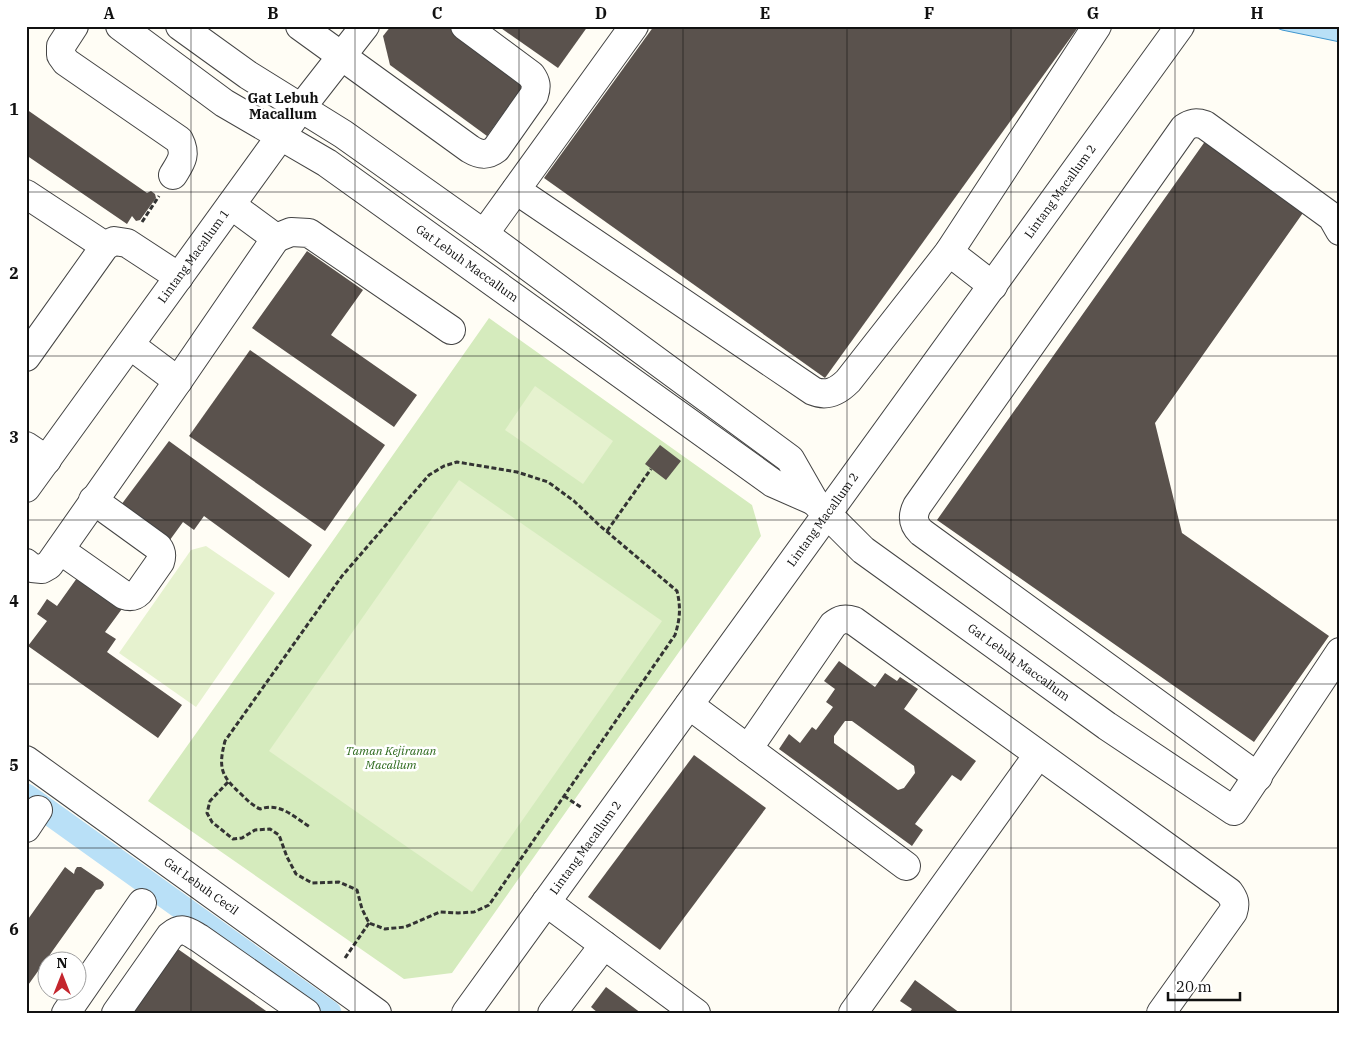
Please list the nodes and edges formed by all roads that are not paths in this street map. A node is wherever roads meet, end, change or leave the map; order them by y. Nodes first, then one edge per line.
1 (74, 26) edge
2 (120, 26) edge
3 (180, 26) edge
4 (300, 26) edge
5 (364, 26) edge
6 (465, 26) edge
7 (634, 26) edge
8 (1097, 26) edge
9 (1172, 29) edge
10 (341, 56) junction
11 (301, 108) junction
12 (281, 136) junction
13 (173, 175) road end
14 (516, 190) junction
15 (26, 194) edge
16 (231, 205) junction
17 (1340, 231) edge
18 (484, 234) junction
19 (276, 238) junction
20 (116, 245) junction
21 (949, 252) junction
22 (179, 277) junction
23 (993, 286) junction
24 (451, 330) dead end
25 (130, 344) junction
26 (26, 357) edge
27 (178, 381) junction
28 (36, 453) edge
29 (26, 488) edge
30 (93, 500) junction
31 (820, 507) junction
32 (60, 550) junction
33 (26, 563) edge
34 (1340, 652) edge
35 (689, 705) junction
36 (748, 749) junction
37 (1038, 755) junction
38 (26, 760) edge
39 (1258, 777) junction
40 (906, 866) dead end
41 (546, 902) junction
42 (142, 903) dead end
43 (604, 944) junction
44 (66, 1013) edge
45 (116, 1013) edge
46 (306, 1013) edge
47 (377, 1013) edge
48 (466, 1013) edge
49 (552, 1013) edge
50 (696, 1013) edge
51 (853, 1013) edge
52 (1161, 1013) edge

1 - 13 street
2 - 12 street, Gat Lebuh Maccallum
3 - 11 street, Gat Lebuh Maccallum
4 - 10 street
5 - 10 street, Lintang Macallum 1
6 - 10 street
7 - 14 street
8 - 21 street
9 - 23 street, Lintang Macallum 2
10 - 11 street, Lintang Macallum 1
11 - 12 street, Lintang Macallum 1
11 - 18 street, Gat Lebuh Maccallum
12 - 16 street, Lintang Macallum 1
12 - 31 street, Gat Lebuh Maccallum
14 - 18 street
14 - 21 street
15 - 20 street
16 - 19 street
16 - 22 street, Lintang Macallum 1
17 - 39 street
18 - 31 street, Gat Lebuh Maccallum
19 - 24 street
19 - 27 street
20 - 22 street
20 - 26 street
21 - 23 street
22 - 25 street, Lintang Macallum 1
23 - 31 street, Lintang Macallum 2
25 - 27 street
25 - 28 street, Lintang Macallum 1
27 - 30 street
28 - 29 street, Lintang Macallum 1
30 - 32 street
30 - 32 street
31 - 35 street, Lintang Macallum 2
31 - 39 street, Gat Lebuh Maccallum
32 - 33 street
34 - 39 street
35 - 36 street
35 - 41 street, Lintang Macallum 2
36 - 37 street
36 - 40 street
37 - 51 street
37 - 52 street
38 - 47 street, Gat Lebuh Cecil
41 - 43 street
41 - 48 street, Lintang Macallum 2
42 - 44 street
43 - 49 street
43 - 50 street
45 - 46 street

